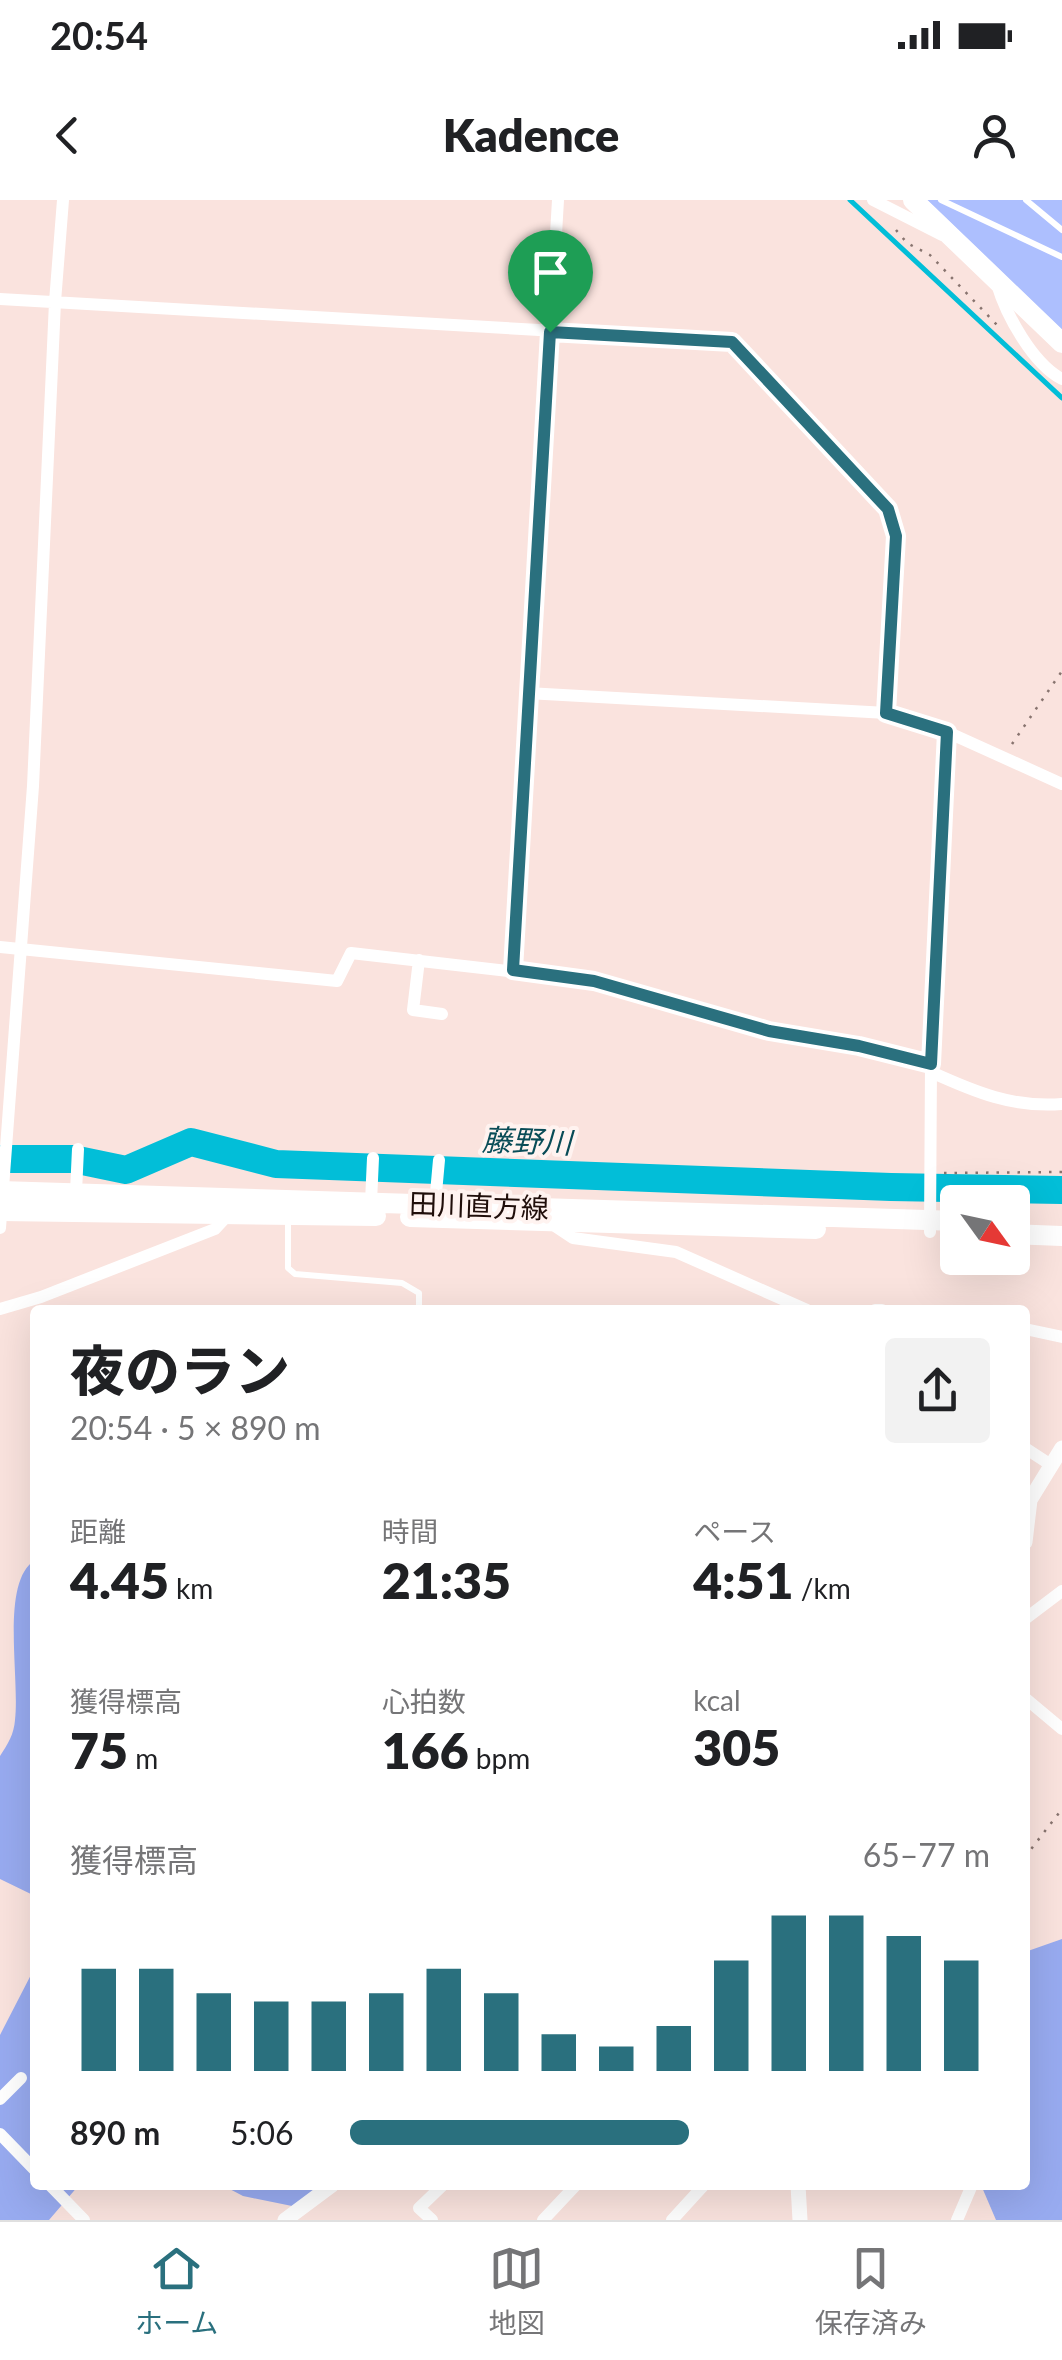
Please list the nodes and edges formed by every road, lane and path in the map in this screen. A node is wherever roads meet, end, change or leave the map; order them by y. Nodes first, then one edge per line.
1 (63, 200) edge
2 (558, 200) edge
3 (873, 200) edge
4 (913, 200) edge
5 (941, 200) edge
6 (1026, 200) edge
7 (896, 230) dead end
8 (1062, 230) edge
9 (957, 242) junction
10 (1062, 257) edge
11 (996, 280) junction
12 (0, 300) edge
13 (54, 302) junction
14 (999, 328) dead end
15 (550, 332) junction
16 (1062, 343) edge
17 (1062, 379) edge
18 (1062, 671) edge
19 (528, 693) junction
20 (886, 713) junction
21 (947, 732) junction
22 (1003, 757) junction
23 (1062, 784) edge
24 (0, 947) edge
25 (19, 947) junction
26 (419, 960) junction
27 (513, 970) junction
28 (442, 1014) dead end
29 (931, 1068) junction
30 (1062, 1104) edge
31 (78, 1149) dead end
32 (373, 1158) dead end
33 (438, 1160) dead end
34 (1062, 1172) edge
35 (931, 1173) junction
36 (76, 1193) junction
37 (372, 1202) junction
38 (1, 1203) edge
39 (435, 1204) junction
40 (287, 1209) junction
41 (228, 1215) junction
42 (550, 1215) junction
43 (940, 1223) edge
44 (1030, 1223) edge
45 (930, 1224) junction
46 (1062, 1224) edge
47 (940, 1227) edge
48 (1030, 1235) edge
49 (1062, 1236) edge
50 (419, 1305) edge
51 (797, 1305) edge
52 (0, 1309) edge
53 (1030, 1330) edge
54 (1062, 1337) edge
55 (1062, 1448) edge
56 (1030, 1451) edge
57 (1052, 1465) junction
58 (1030, 1500) edge
59 (1062, 1591) edge
60 (1030, 1615) edge
61 (1030, 1702) edge
62 (1062, 1730) edge
63 (1062, 1809) edge
64 (1030, 1851) edge
65 (21, 2078) dead end
66 (0, 2099) edge
67 (0, 2134) edge
68 (30, 2165) edge
69 (55, 2190) edge
70 (325, 2190) edge
71 (438, 2190) edge
72 (571, 2190) edge
73 (699, 2190) edge
74 (798, 2190) edge
75 (970, 2190) edge
76 (84, 2220) edge
77 (286, 2220) edge
78 (432, 2220) edge
79 (544, 2220) edge
80 (672, 2220) edge
81 (800, 2220) edge
82 (957, 2220) edge

1 - 13 street
2 - 15 street
3 - 9 street
4 - 9 main road
5 - 10 lane
6 - 8 lane
7 - 14 path
9 - 11 main road
11 - 16 main road
11 - 17 street
12 - 13 street
13 - 15 street
13 - 25 street
15 - 19 street
15 - 20 street
18 - 22 path
19 - 20 street
19 - 27 street
20 - 21 street
21 - 22 street
21 - 29 street
22 - 23 street
24 - 25 street
25 - 26 street
25 - 38 street
26 - 27 street
26 - 28 street
27 - 29 street
29 - 30 street
29 - 35 street
31 - 36 street
32 - 37 street
33 - 39 street
34 - 35 path
35 - 45 street
36 - 38 main road, 田川直方線
36 - 40 main road, 田川直方線
37 - 39 main road, 田川直方線
37 - 40 main road, 田川直方線
38 - 41 main road, 田川直方線
39 - 42 main road, 田川直方線
40 - 41 main road, 田川直方線
40 - 42 main road, 田川直方線
40 - 50 lane
41 - 52 street
42 - 45 main road, 田川直方線
42 - 51 street
43 - 45 main road, 田川直方線
44 - 46 main road
45 - 47 main road, 田川直方線
48 - 49 main road
53 - 54 street
55 - 57 street
56 - 57 street
57 - 58 street
59 - 60 street
61 - 62 street
63 - 64 path
65 - 66 street
67 - 68 street
69 - 76 street
70 - 77 street
71 - 78 street
72 - 79 street
73 - 80 street
74 - 81 street
75 - 82 street

